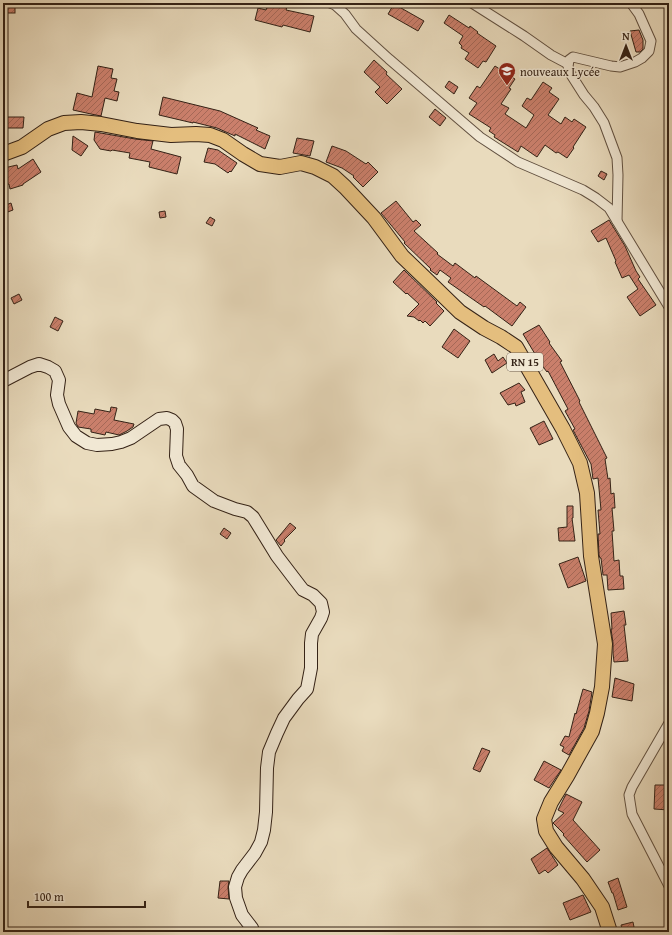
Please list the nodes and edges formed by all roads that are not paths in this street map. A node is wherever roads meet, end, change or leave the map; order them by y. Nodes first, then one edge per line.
1 (330, 3) edge
2 (472, 3) edge
3 (631, 3) edge
4 (568, 64) junction
5 (3, 154) edge
6 (617, 222) junction
7 (669, 307) edge
8 (3, 381) edge
9 (669, 723) edge
10 (669, 886) edge
11 (253, 932) edge
12 (610, 932) edge

1 - 6 street
2 - 4 street
3 - 4 street
4 - 6 street
5 - 12 main road, RN 15
6 - 7 street
8 - 11 street
9 - 10 street

